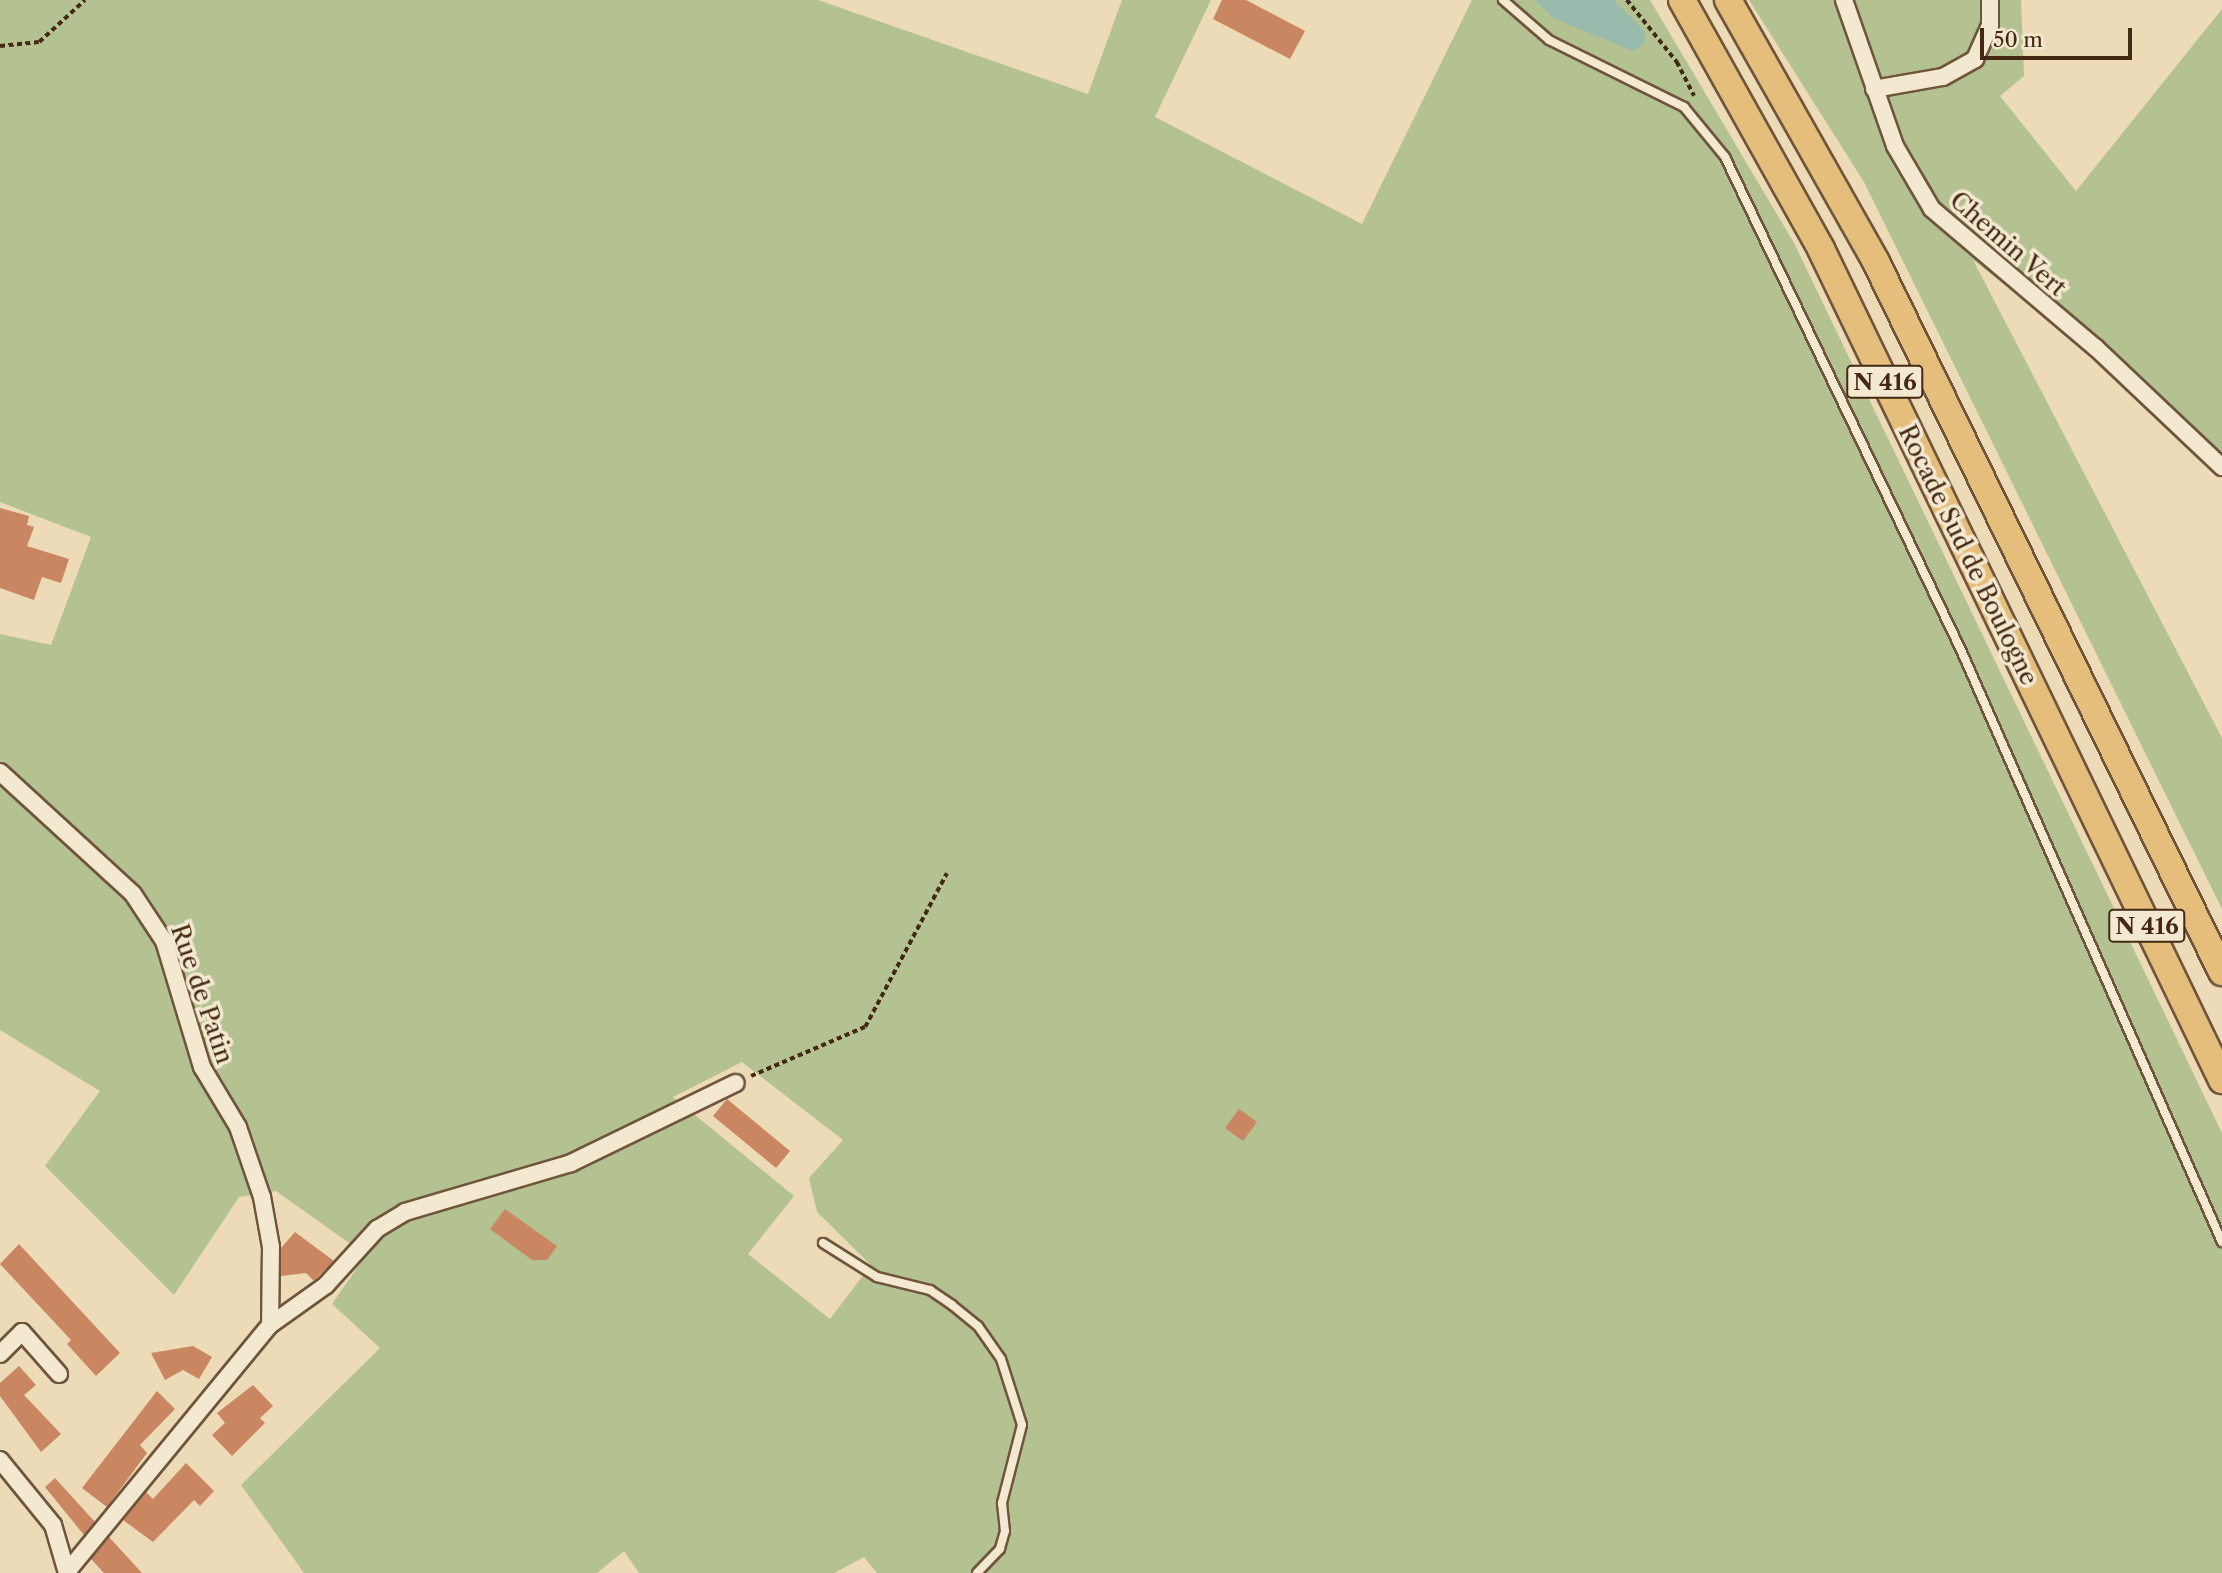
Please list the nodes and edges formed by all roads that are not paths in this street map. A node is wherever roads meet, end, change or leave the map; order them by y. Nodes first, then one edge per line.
1 (1503, 0) edge
2 (1682, 0) edge
3 (1728, 0) edge
4 (1844, 0) edge
5 (1990, 0) edge
6 (1874, 89) junction
7 (2222, 467) edge
8 (0, 772) edge
9 (2222, 972) edge
10 (2222, 1080) edge
11 (736, 1083) road end
12 (2222, 1242) edge
13 (823, 1243) dead end
14 (270, 1325) junction
15 (0, 1354) edge
16 (59, 1374) dead end
17 (0, 1460) edge
18 (67, 1572) edge
19 (977, 1573) edge

1 - 12 lane
2 - 10 highway, Rocade Sud de Boulogne / N 416
3 - 9 highway, Rocade Sud de Boulogne / N 416
4 - 6 street, Chemin Vert
5 - 6 street
6 - 7 street, Chemin Vert
8 - 14 street, Rue de Patin
11 - 14 street
13 - 19 lane
14 - 18 street
15 - 16 street
17 - 18 street

